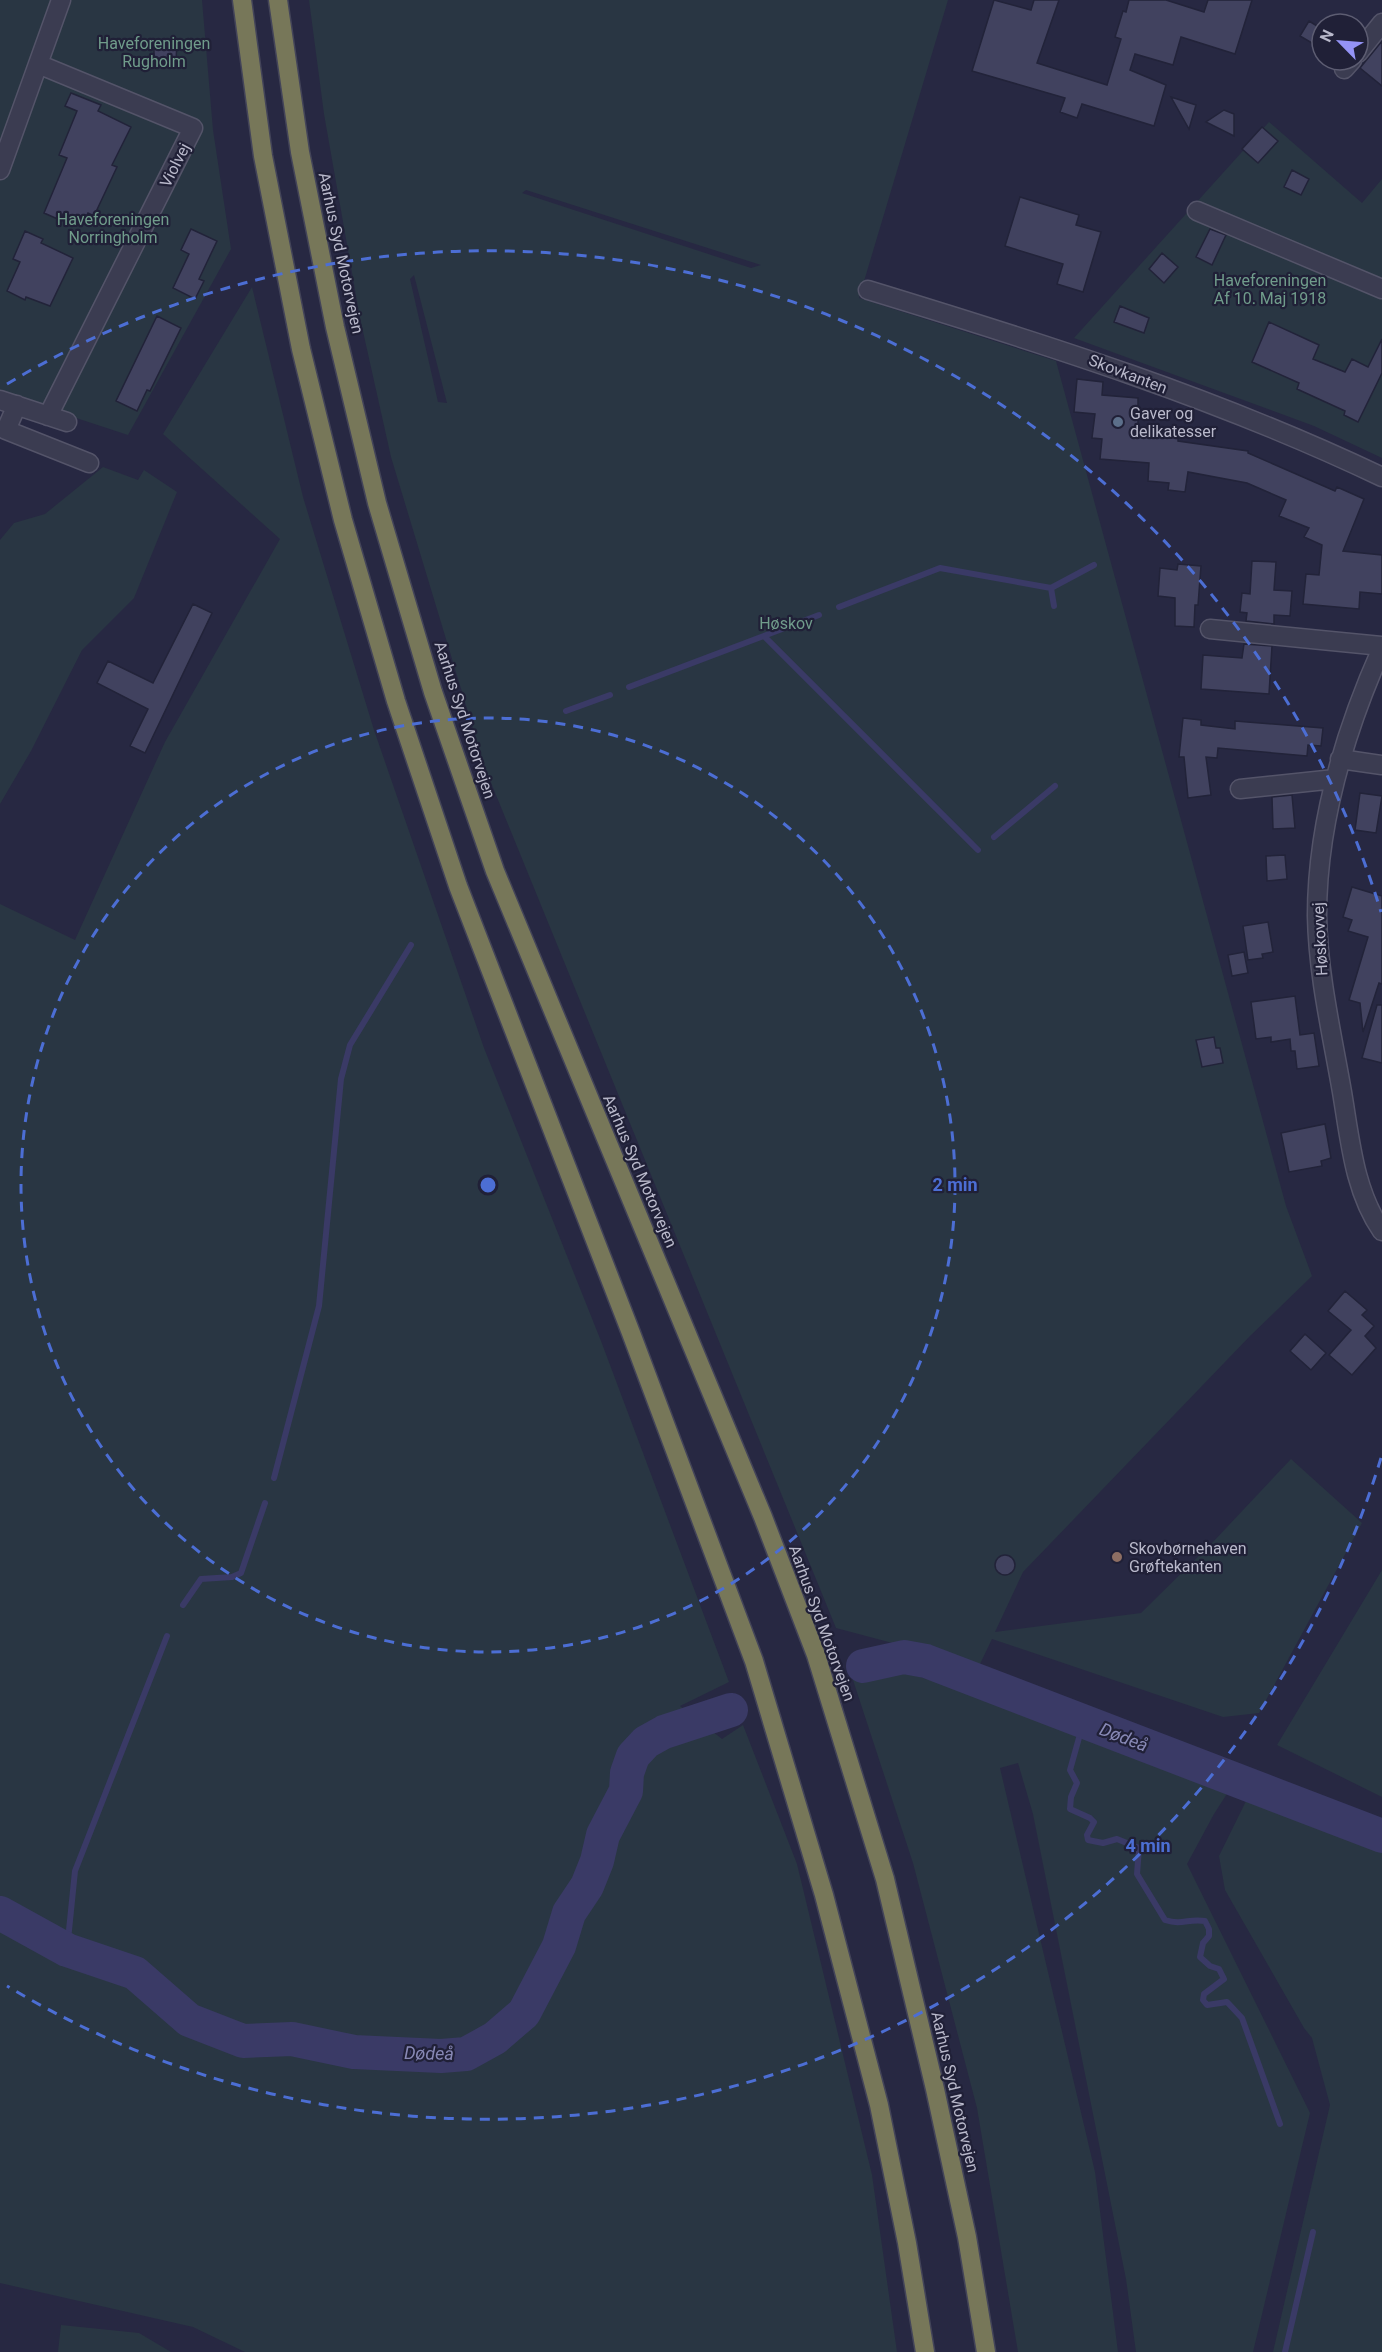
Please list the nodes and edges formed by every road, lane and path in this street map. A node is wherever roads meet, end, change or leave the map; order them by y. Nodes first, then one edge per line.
1 (61, 0) edge
2 (242, 0) edge
3 (278, 0) edge
4 (1382, 23) edge
5 (1370, 38) edge
6 (38, 64) junction
7 (0, 170) edge
8 (1197, 211) dead end
9 (1382, 289) edge
10 (868, 291) dead end
11 (8, 403) edge
12 (48, 416) junction
13 (67, 423) dead end
14 (89, 463) dead end
15 (1382, 477) edge
16 (1210, 629) dead end
17 (1382, 647) edge
18 (1340, 759) junction
19 (1382, 765) edge
20 (1335, 779) junction
21 (1240, 789) dead end
22 (1382, 1231) edge
23 (925, 2352) edge
24 (987, 2352) edge

1 - 6 street
2 - 23 highway
3 - 24 highway, Aarhus Syd Motorvejen
4 - 5 street
6 - 7 street
6 - 12 street, Violvej
8 - 9 street
10 - 15 street, Skovkanten
11 - 12 street
11 - 14 street
12 - 13 street
16 - 17 street, Høskovvej
17 - 18 street, Høskovvej
18 - 19 street
18 - 20 street, Høskovvej
20 - 21 street
20 - 22 street, Høskovvej

